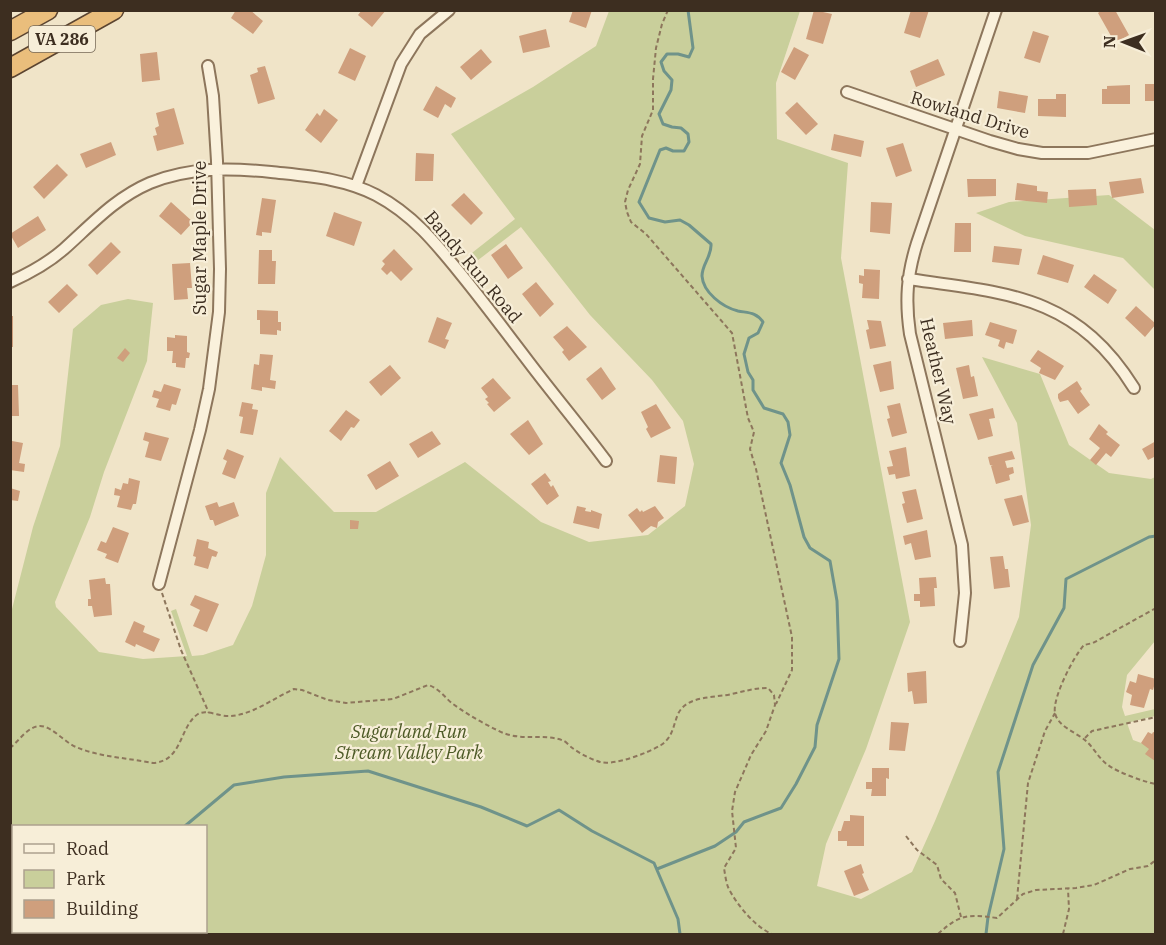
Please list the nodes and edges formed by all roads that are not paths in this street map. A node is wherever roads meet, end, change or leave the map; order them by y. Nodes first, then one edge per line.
1 (48, 10) edge
2 (114, 10) edge
3 (449, 10) edge
4 (996, 10) edge
5 (10, 31) edge
6 (208, 66) dead end
7 (10, 68) edge
8 (847, 92) dead end
9 (956, 129) junction
10 (1155, 140) edge
11 (216, 169) junction
12 (356, 186) junction
13 (908, 279) junction
14 (10, 282) edge
15 (1134, 388) dead end
16 (606, 461) dead end
17 (159, 584) road end
18 (960, 641) dead end

1 - 5 highway, VA 286
2 - 7 highway, VA 286
3 - 12 street
4 - 9 street, Heather Way
6 - 11 street, Sugar Maple Drive
8 - 9 street, Rowland Drive
9 - 10 street, Rowland Drive
9 - 13 street, Heather Way
11 - 12 street, Bandy Run Road
11 - 14 street, Bandy Run Road
11 - 17 street, Sugar Maple Drive
12 - 16 street, Bandy Run Road
13 - 15 street
13 - 18 street, Heather Way

